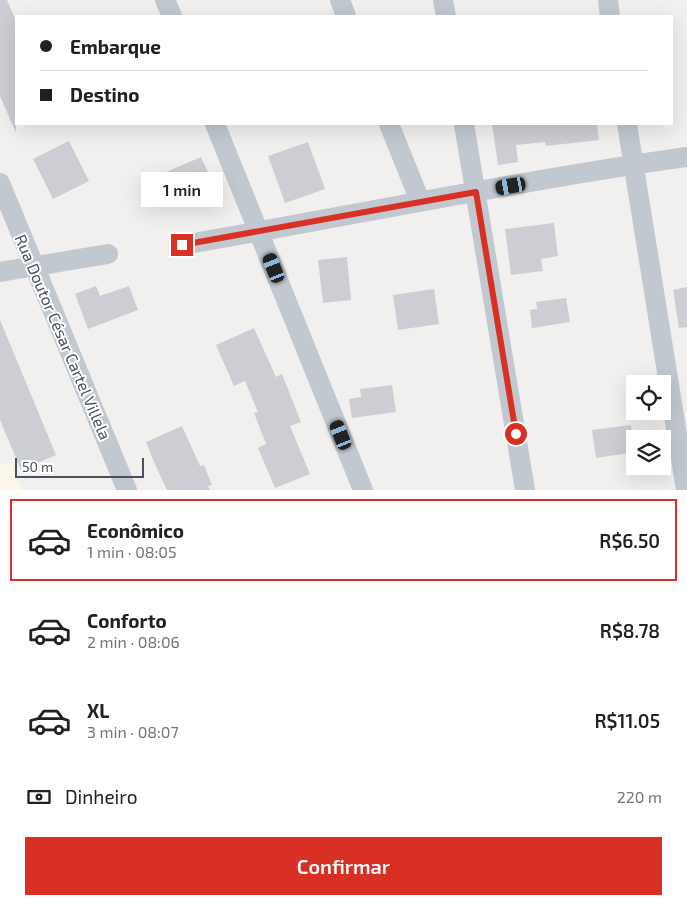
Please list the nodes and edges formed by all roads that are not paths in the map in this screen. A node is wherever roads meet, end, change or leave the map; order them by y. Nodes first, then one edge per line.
1 (166, 0) edge
2 (340, 0) edge
3 (443, 0) edge
4 (608, 0) edge
5 (172, 15) edge
6 (346, 15) edge
7 (446, 15) edge
8 (610, 15) edge
9 (215, 125) edge
10 (389, 125) edge
11 (464, 125) edge
12 (627, 125) edge
13 (687, 158) edge
14 (634, 165) junction
15 (0, 183) edge
16 (476, 192) junction
17 (420, 201) junction
18 (259, 231) junction
19 (182, 245) dead end
20 (108, 254) dead end
21 (34, 266) junction
22 (0, 272) edge
23 (127, 490) edge
24 (363, 490) edge
25 (525, 490) edge
26 (686, 490) edge

1 - 5 street
2 - 6 street
3 - 7 street
4 - 8 street
9 - 18 street
10 - 17 street
11 - 16 street
12 - 14 street
13 - 14 street
14 - 16 street
14 - 26 street
15 - 21 street, Rua Doutor César Cartel Villela
16 - 17 street
16 - 25 street
17 - 18 street
18 - 19 street
18 - 24 street
20 - 21 street
21 - 22 street
21 - 23 street, Rua Doutor César Cartel Villela

